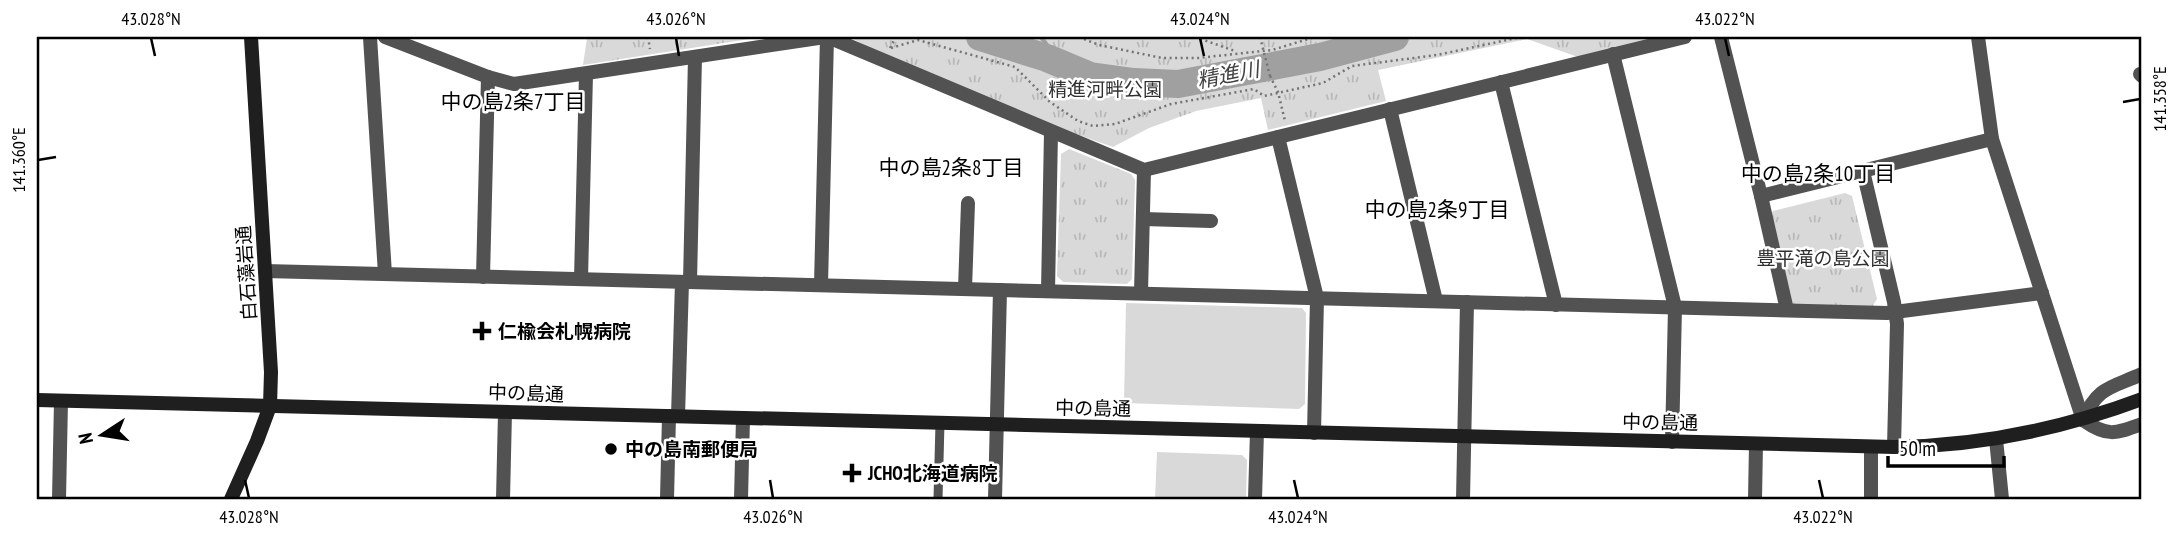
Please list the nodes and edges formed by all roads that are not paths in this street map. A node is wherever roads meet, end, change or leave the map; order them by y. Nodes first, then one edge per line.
1 (250, 37) edge
2 (370, 37) edge
3 (385, 37) edge
4 (827, 37) edge
5 (1685, 37) edge
6 (1721, 37) edge
7 (1978, 37) edge
8 (1613, 54) junction
9 (695, 57) junction
10 (586, 74) junction
11 (488, 77) junction
12 (1501, 82) junction
13 (1390, 109) junction
14 (1282, 131) junction
15 (1051, 132) junction
16 (1992, 139) junction
17 (1144, 170) junction
18 (1863, 171) junction
19 (1761, 196) junction
20 (968, 203) dead end
21 (1143, 219) junction
22 (1211, 221) dead end
23 (265, 271) junction
24 (385, 274) junction
25 (483, 277) junction
26 (581, 279) junction
27 (686, 282) junction
28 (821, 285) junction
29 (965, 289) junction
30 (1000, 290) junction
31 (1048, 291) junction
32 (1141, 293) junction
33 (2042, 293) junction
34 (1317, 298) junction
35 (1436, 301) junction
36 (1467, 302) junction
37 (1556, 305) junction
38 (1675, 307) junction
39 (1787, 310) junction
40 (1895, 312) junction
41 (2142, 374) edge
42 (2142, 399) edge
43 (37, 400) edge
44 (61, 401) junction
45 (270, 406) junction
46 (505, 412) junction
47 (673, 416) junction
48 (743, 418) junction
49 (2082, 420) junction
50 (940, 423) junction
51 (2142, 424) edge
52 (997, 425) junction
53 (1257, 431) junction
54 (1314, 433) junction
55 (1464, 437) junction
56 (1996, 439) junction
57 (1672, 442) junction
58 (1756, 444) junction
59 (1871, 447) junction
60 (1894, 447) junction
61 (59, 499) edge
62 (232, 499) edge
63 (503, 499) edge
64 (667, 499) edge
65 (741, 499) edge
66 (938, 499) edge
67 (995, 499) edge
68 (1255, 499) edge
69 (1462, 499) edge
70 (1755, 499) edge
71 (1871, 499) edge
72 (2002, 499) edge

1 - 23 street, 白石藻岩通
2 - 24 street
3 - 11 street
4 - 9 street
4 - 15 street
4 - 28 street
5 - 8 street
6 - 19 street
7 - 16 street
8 - 12 street
8 - 38 street
9 - 10 street
9 - 27 street
10 - 11 street
10 - 26 street
11 - 25 street
12 - 13 street
12 - 37 street
13 - 14 street
13 - 35 street
14 - 17 street
14 - 34 street
15 - 17 street
15 - 31 street
16 - 18 street
16 - 33 street
17 - 21 street
18 - 19 street
18 - 40 street
19 - 39 street
20 - 29 street
21 - 22 street
21 - 32 street
23 - 24 street
23 - 45 street, 白石藻岩通
24 - 25 street
25 - 26 street
26 - 27 street
27 - 28 street
27 - 47 street
28 - 29 street
29 - 30 street
30 - 31 street
30 - 52 street
31 - 32 street
32 - 34 street
33 - 40 street
33 - 49 street
34 - 35 street
34 - 54 street
35 - 36 street
36 - 37 street
36 - 55 street
37 - 38 street
38 - 39 street
38 - 57 street
39 - 40 street
40 - 60 street
41 - 49 street
42 - 49 street, 中の島通
43 - 44 street, 中の島通
44 - 45 street, 中の島通
44 - 61 street
45 - 46 street, 中の島通
45 - 62 street, 白石藻岩通
46 - 47 street, 中の島通
46 - 63 street
47 - 48 street, 中の島通
47 - 64 street
48 - 50 street, 中の島通
48 - 65 street
49 - 51 street
49 - 56 street, 中の島通
50 - 52 street, 中の島通
50 - 66 lane
52 - 53 street, 中の島通
52 - 67 street
53 - 54 street, 中の島通
53 - 68 street
54 - 55 street, 中の島通
55 - 57 street, 中の島通
55 - 69 street
56 - 60 street, 中の島通
56 - 72 street
57 - 58 street, 中の島通
58 - 59 street, 中の島通
58 - 70 street
59 - 60 street, 中の島通
59 - 71 street

